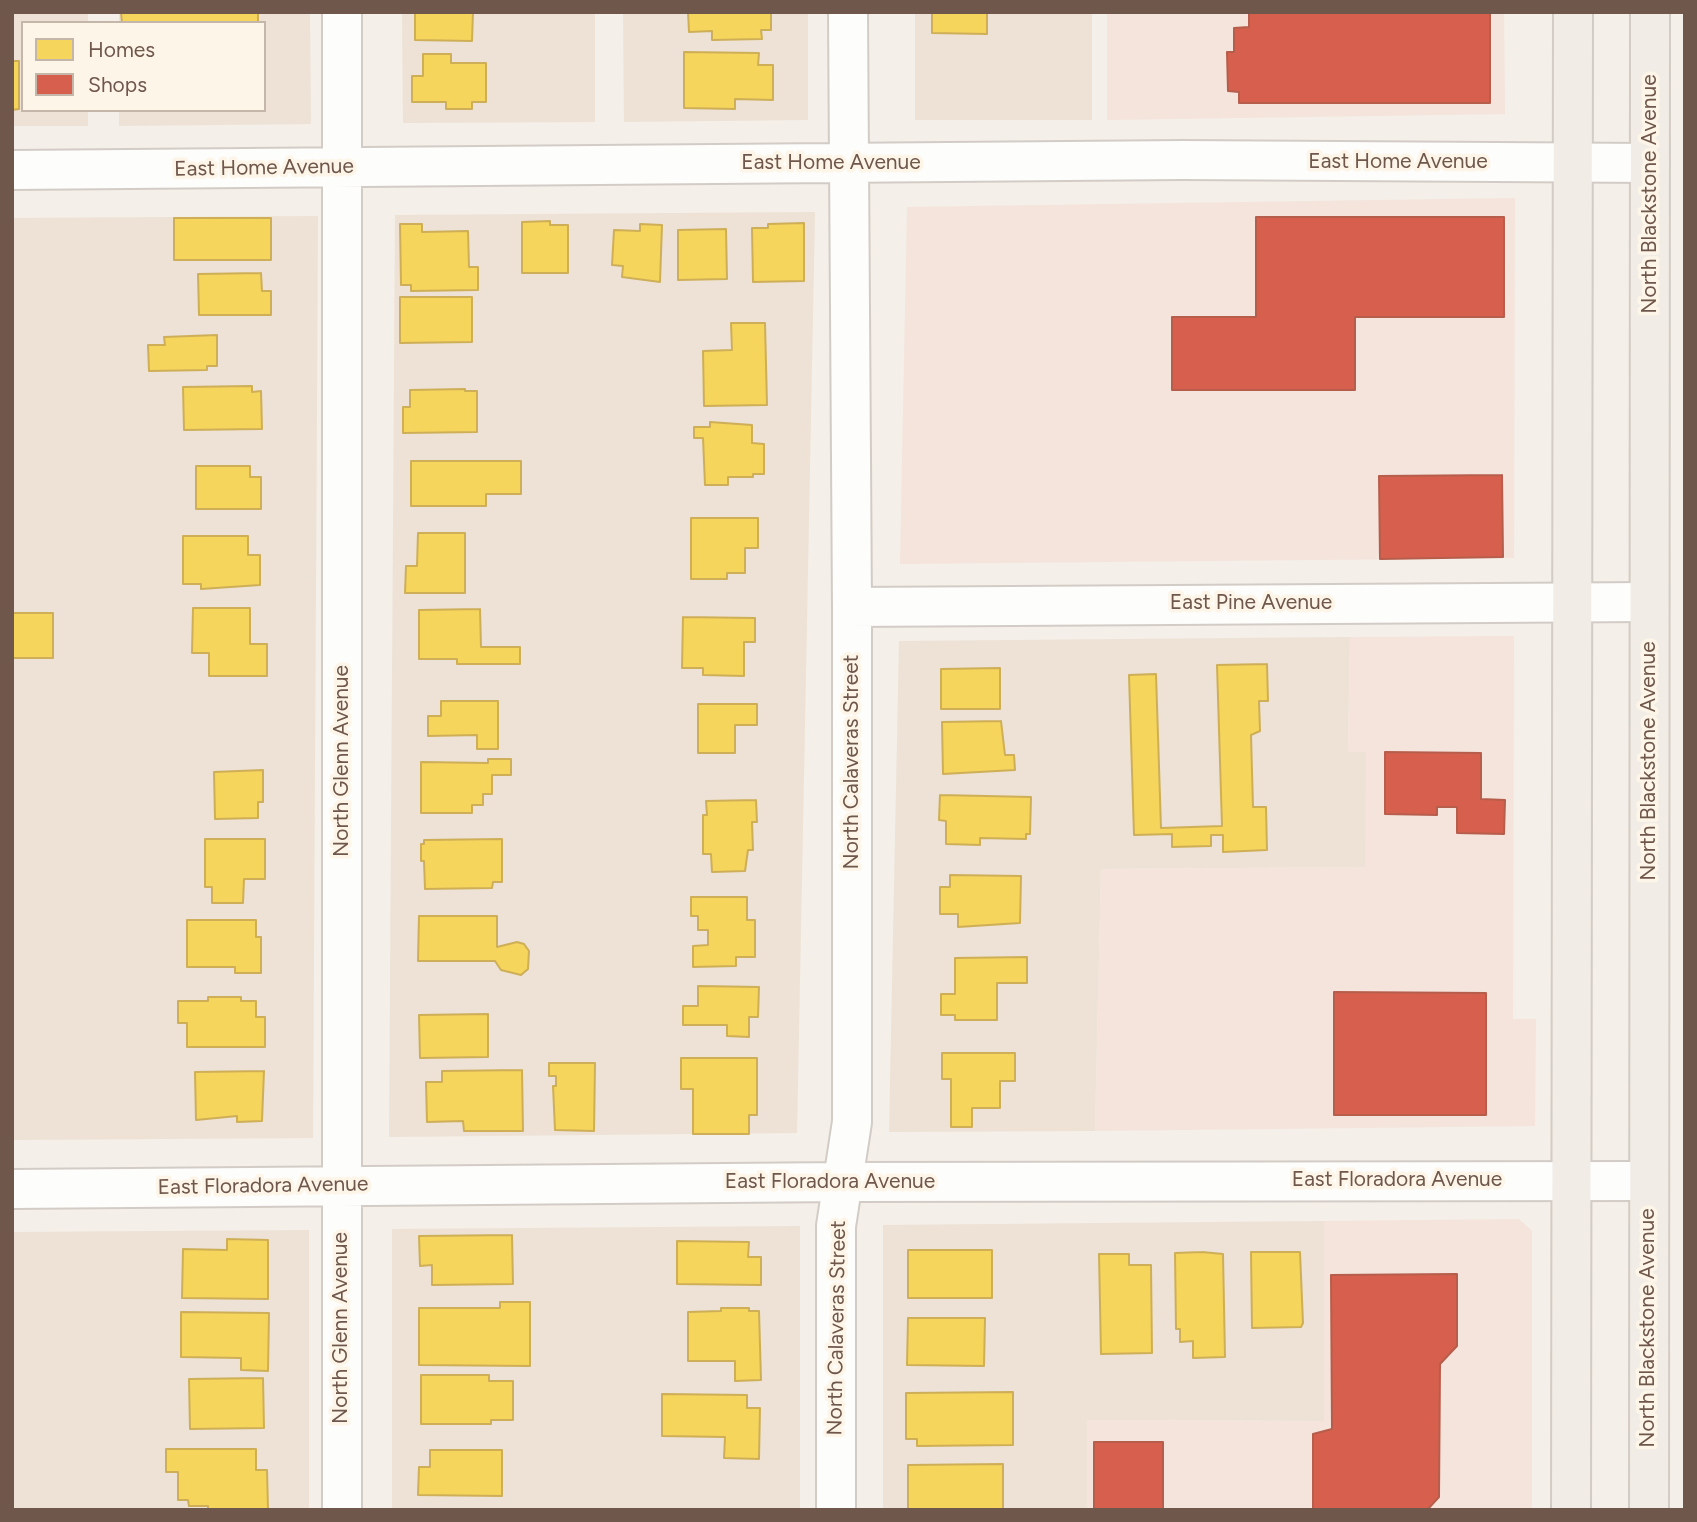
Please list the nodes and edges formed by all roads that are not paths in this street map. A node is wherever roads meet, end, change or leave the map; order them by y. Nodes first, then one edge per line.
1 (342, 12) edge
2 (848, 12) edge
3 (1573, 12) edge
4 (1650, 12) edge
5 (848, 163) junction
6 (1574, 163) junction
7 (1650, 163) junction
8 (343, 167) junction
9 (12, 170) edge
10 (1572, 600) junction
11 (1649, 601) junction
12 (852, 607) junction
13 (1571, 1180) junction
14 (1648, 1181) junction
15 (843, 1182) junction
16 (341, 1185) junction
17 (12, 1189) edge
18 (342, 1510) edge
19 (836, 1510) edge
20 (1571, 1510) edge
21 (1649, 1510) edge

1 - 8 street, North Glenn Avenue
2 - 5 street, North Calaveras Street
3 - 6 main road
4 - 7 main road, North Blackstone Avenue
5 - 6 street, East Home Avenue
5 - 8 street, East Home Avenue
5 - 12 street, North Calaveras Street
6 - 7 street, East Home Avenue
6 - 10 main road
7 - 11 main road, North Blackstone Avenue
8 - 9 street, East Home Avenue
8 - 16 street, North Glenn Avenue
10 - 11 street, East Pine Avenue
10 - 12 street, East Pine Avenue
10 - 13 main road
11 - 14 main road, North Blackstone Avenue
12 - 15 street, North Calaveras Street
13 - 14 street, East Floradora Avenue
13 - 15 street, East Floradora Avenue
13 - 20 main road
14 - 21 main road, North Blackstone Avenue
15 - 16 street, East Floradora Avenue
15 - 19 street, North Calaveras Street
16 - 17 street, East Floradora Avenue
16 - 18 street, North Glenn Avenue

